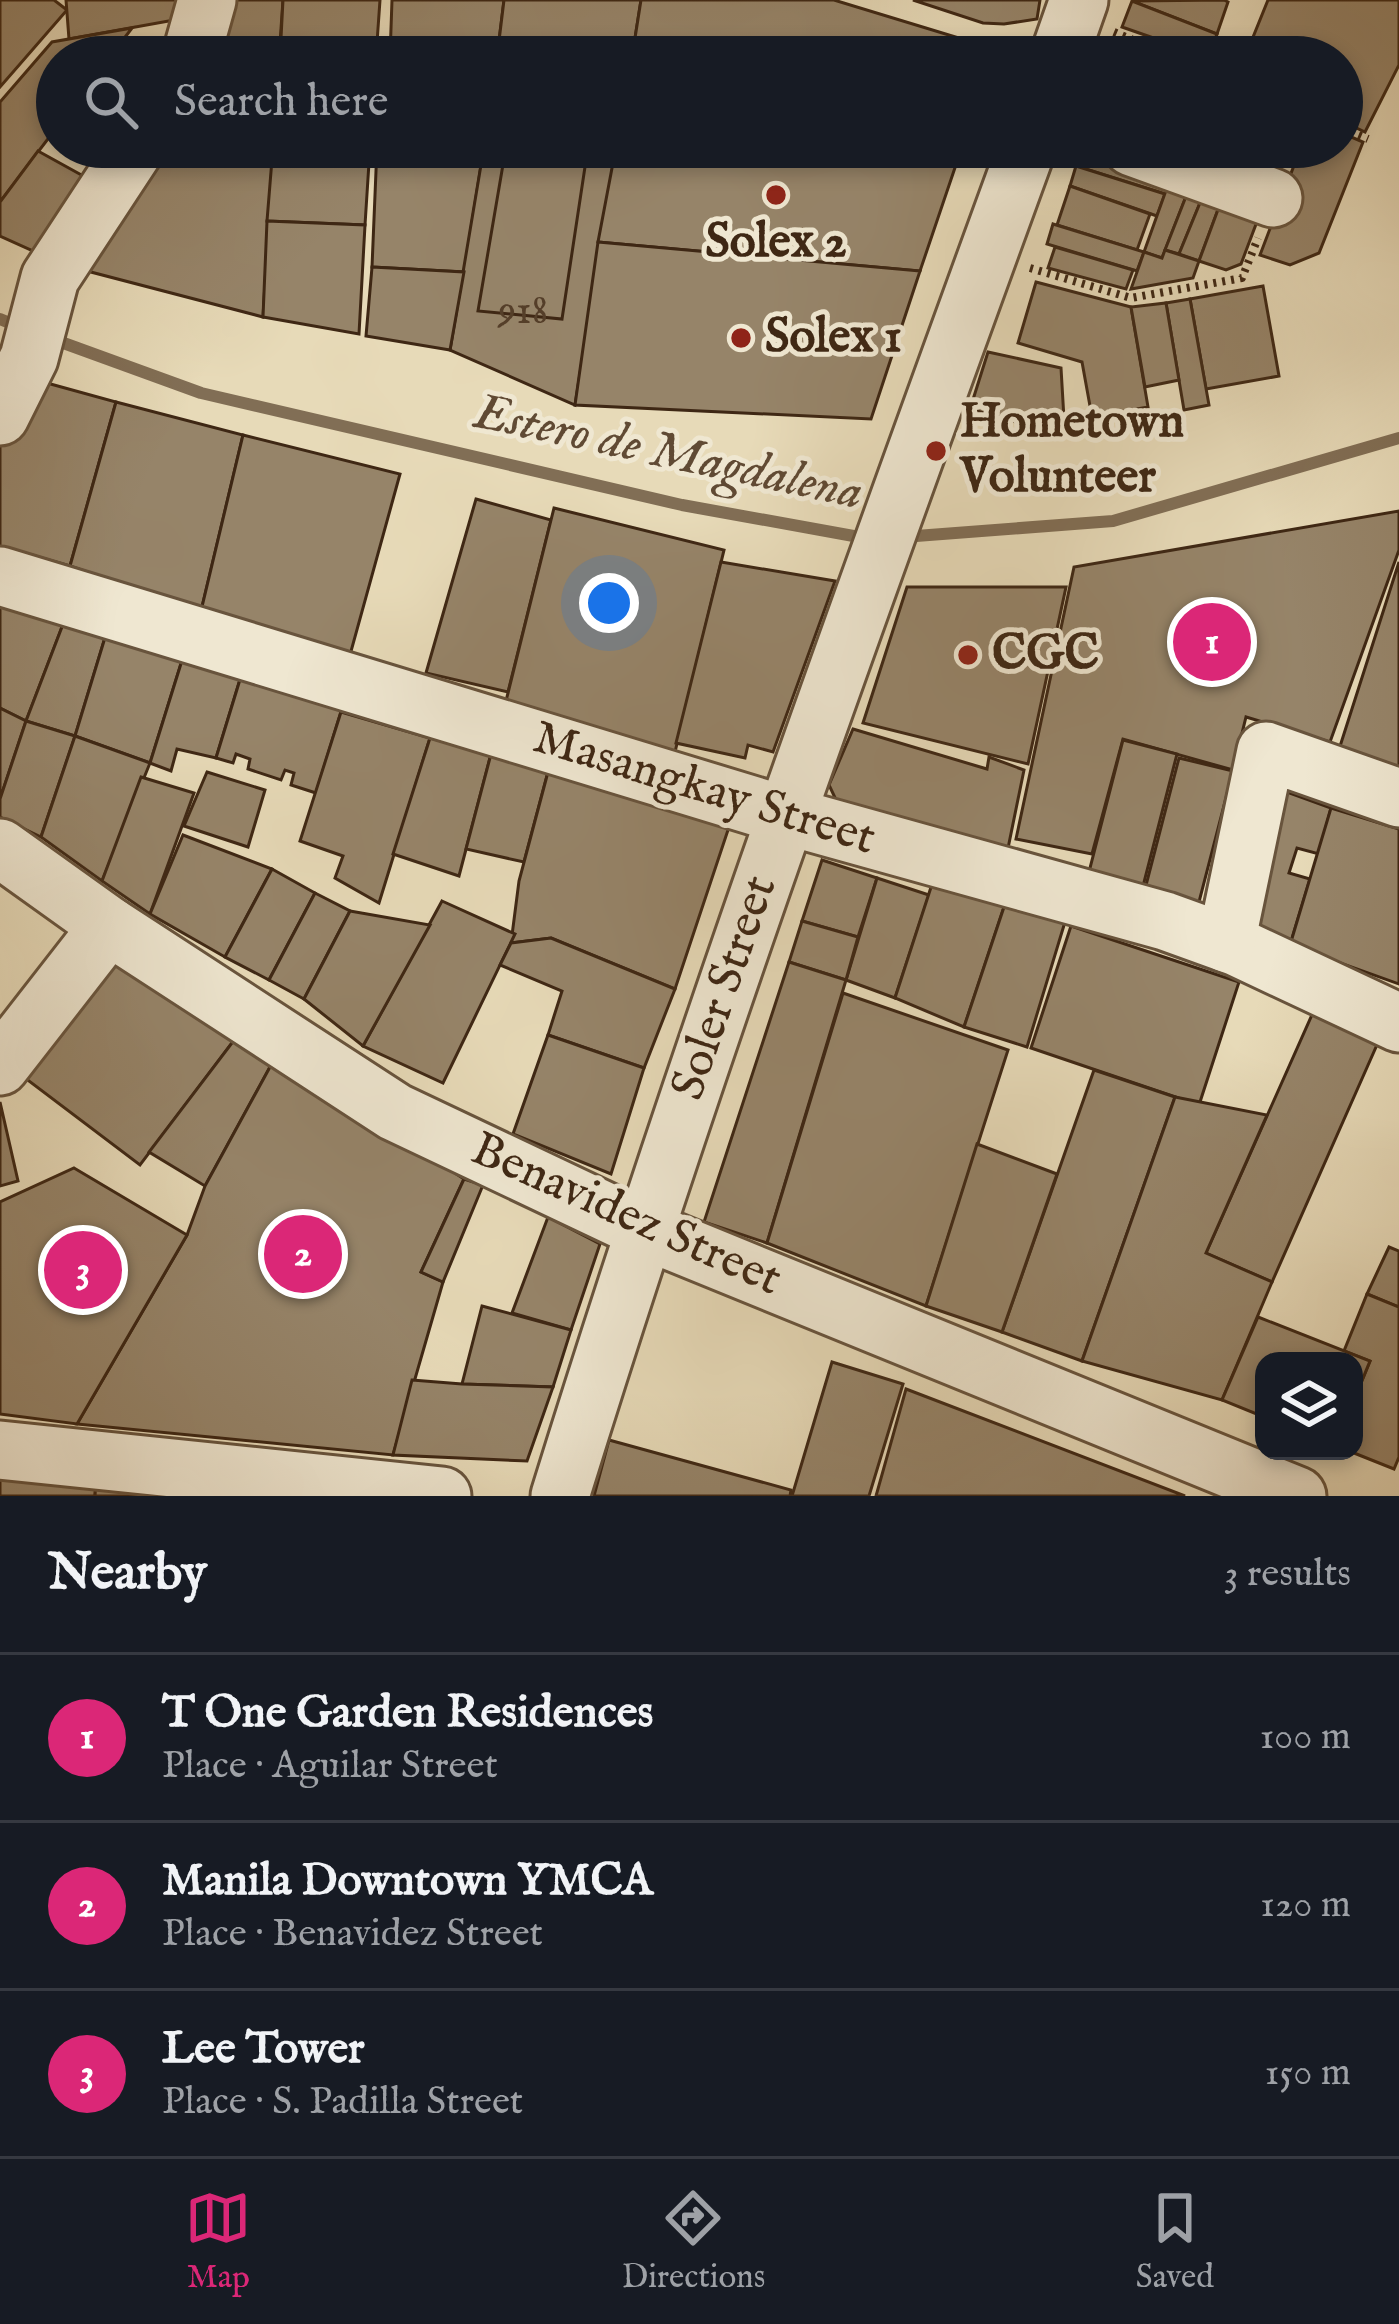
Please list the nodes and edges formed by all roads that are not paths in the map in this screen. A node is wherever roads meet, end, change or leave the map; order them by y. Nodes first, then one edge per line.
1 (207, 0) edge
2 (197, 36) edge
3 (122, 168) edge
4 (1019, 168) edge
5 (1190, 168) edge
6 (1274, 198) dead end
7 (0, 416) edge
8 (0, 576) edge
9 (1399, 798) edge
10 (784, 815) junction
11 (0, 848) edge
12 (109, 926) junction
13 (1226, 943) junction
14 (1399, 1022) edge
15 (0, 1066) edge
16 (642, 1229) junction
17 (0, 1450) edge
18 (442, 1496) edge
19 (560, 1496) edge
20 (1297, 1496) edge

1 - 2 street
3 - 7 street
4 - 10 street, Soler Street
5 - 6 street
8 - 10 street, Masangkay Street
9 - 13 street
10 - 13 street, Masangkay Street
10 - 16 street, Soler Street
11 - 12 street, Benavidez Street
12 - 15 street
12 - 16 street, Benavidez Street
13 - 14 street, Masangkay Street
16 - 19 street, Soler Street
16 - 20 street, Benavidez Street
17 - 18 street

